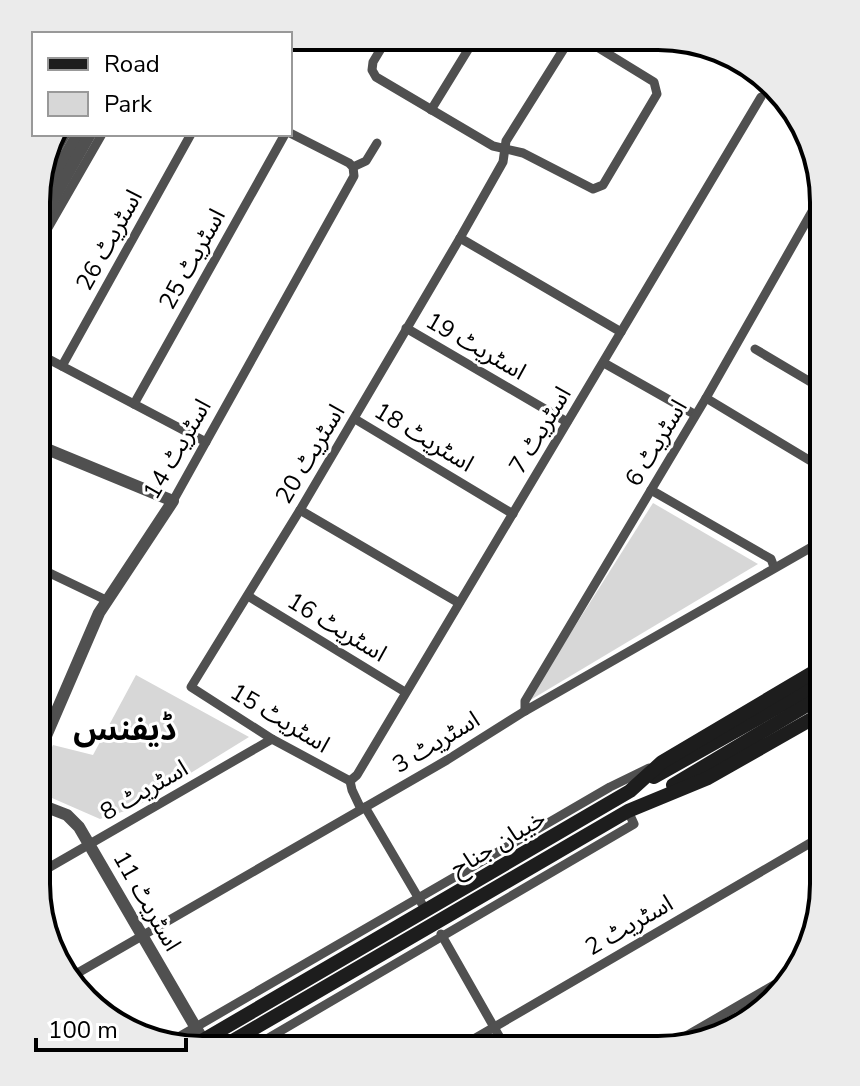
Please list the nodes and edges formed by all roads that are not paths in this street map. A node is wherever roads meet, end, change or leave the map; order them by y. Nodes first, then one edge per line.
1 (380, 50) edge
2 (468, 50) edge
3 (563, 50) edge
4 (602, 50) edge
5 (761, 97) dead end
6 (431, 110) junction
7 (77, 136) edge
8 (89, 136) edge
9 (101, 136) edge
10 (190, 136) edge
11 (287, 136) edge
12 (292, 136) edge
13 (377, 143) dead end
14 (506, 150) junction
15 (351, 165) junction
16 (53, 172) edge
17 (50, 205) edge
18 (810, 215) edge
19 (50, 224) edge
20 (460, 238) junction
21 (406, 328) junction
22 (621, 332) junction
23 (755, 349) dead end
24 (50, 360) edge
25 (604, 363) junction
26 (62, 366) junction
27 (810, 382) edge
28 (706, 398) junction
29 (134, 404) junction
30 (694, 414) junction
31 (355, 419) junction
32 (567, 422) junction
33 (206, 442) junction
34 (50, 450) edge
35 (810, 461) edge
36 (651, 490) junction
37 (173, 501) junction
38 (300, 510) junction
39 (513, 514) junction
40 (810, 548) edge
41 (774, 567) junction
42 (50, 573) edge
43 (248, 596) junction
44 (106, 600) junction
45 (459, 603) junction
46 (810, 674) edge
47 (191, 687) joint
48 (810, 689) edge
49 (405, 692) junction
50 (810, 703) edge
51 (525, 711) junction
52 (810, 720) edge
53 (50, 727) edge
54 (272, 739) junction
55 (662, 762) junction
56 (350, 781) junction
57 (630, 791) junction
58 (50, 808) edge
59 (363, 808) junction
60 (628, 811) junction
61 (810, 843) edge
62 (90, 845) junction
63 (50, 867) edge
64 (430, 918) junction
65 (141, 936) junction
66 (79, 972) edge
67 (767, 989) edge
68 (494, 1027) junction
69 (694, 1031) edge
70 (199, 1034) junction
71 (192, 1036) edge
72 (240, 1036) edge
73 (267, 1036) edge
74 (479, 1036) edge
75 (499, 1036) edge

1 - 6 street
2 - 6 street
3 - 14 street, اسٹریٹ 20
4 - 14 street
5 - 22 street, اسٹریٹ 7
6 - 14 street
7 - 16 street
8 - 17 street
9 - 19 street
10 - 26 street, اسٹریٹ 26
11 - 29 street, اسٹریٹ 25
12 - 15 street
13 - 15 street
14 - 20 street, اسٹریٹ 20
15 - 33 street, اسٹریٹ 14
18 - 28 street, اسٹریٹ 6
20 - 21 street, اسٹریٹ 20
20 - 22 street
21 - 31 street, اسٹریٹ 20
21 - 32 street, اسٹریٹ 19
22 - 25 street, اسٹریٹ 7
23 - 27 street
24 - 26 street
25 - 30 street
25 - 32 street, اسٹریٹ 7
26 - 29 street
28 - 30 street, اسٹریٹ 6
28 - 35 street
29 - 33 street
30 - 36 street, اسٹریٹ 6
31 - 38 street, اسٹریٹ 20
31 - 39 street, اسٹریٹ 18
32 - 39 street, اسٹریٹ 7
33 - 37 street, اسٹریٹ 14
34 - 37 street
36 - 41 street
36 - 51 street, اسٹریٹ 6
37 - 44 street, اسٹریٹ 14
38 - 43 street, اسٹریٹ 20
38 - 45 street
39 - 45 street, اسٹریٹ 7
40 - 41 street, اسٹریٹ 3
41 - 51 street, اسٹریٹ 3
42 - 44 street
43 - 47 street, اسٹریٹ 20
43 - 49 street, اسٹریٹ 16
44 - 53 street, اسٹریٹ 14
45 - 49 street, اسٹریٹ 7
46 - 55 main road, خیبان جناح
47 - 54 street, اسٹریٹ 15
48 - 57 main road
49 - 56 street, اسٹریٹ 7
50 - 60 main road
51 - 59 street, اسٹریٹ 3
52 - 60 main road, خیبان جناح
54 - 56 street, اسٹریٹ 15
54 - 62 street, اسٹریٹ 8
55 - 57 main road, خیبان جناح
55 - 64 street
56 - 59 street
57 - 64 main road, خیبان جناح
58 - 62 street, اسٹریٹ 11
59 - 64 street
59 - 65 street, اسٹریٹ 3
60 - 64 main road, خیبان جناح
61 - 68 street, اسٹریٹ 2
62 - 63 street, اسٹریٹ 8
62 - 65 street, اسٹریٹ 11
64 - 68 street
64 - 70 main road, خیبان جناح
64 - 72 main road, خیبان جناح
64 - 73 street
65 - 66 street, اسٹریٹ 3
65 - 70 street, اسٹریٹ 11
67 - 69 street
68 - 74 street, اسٹریٹ 2
68 - 75 street
70 - 71 street

